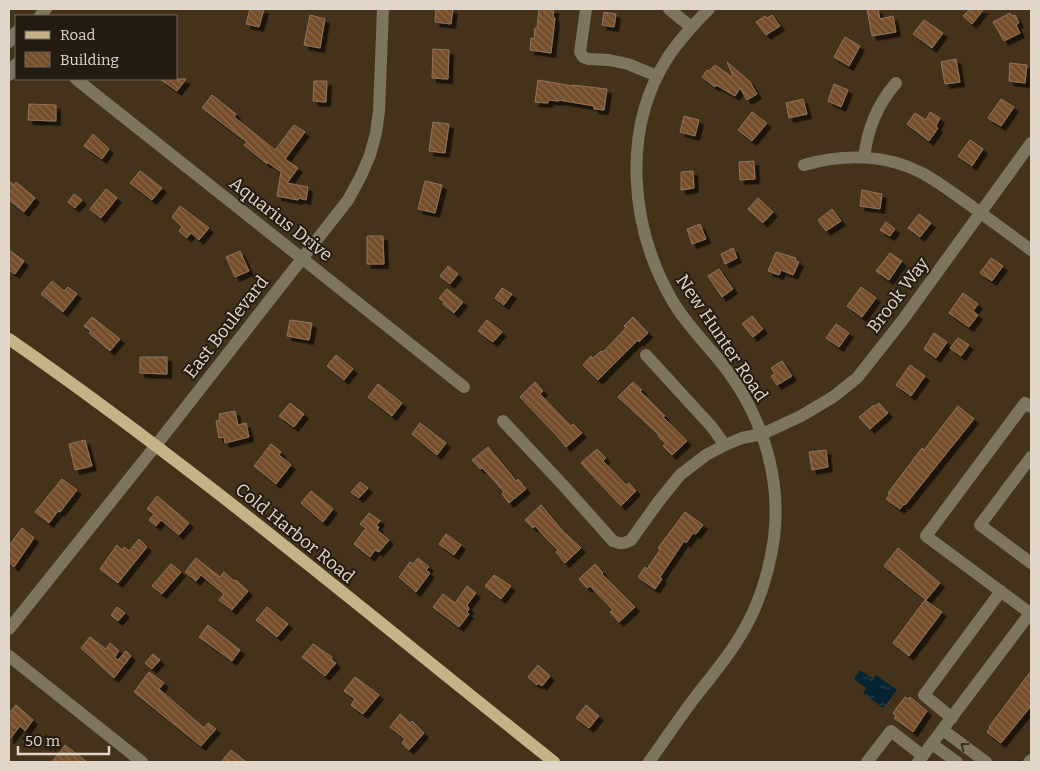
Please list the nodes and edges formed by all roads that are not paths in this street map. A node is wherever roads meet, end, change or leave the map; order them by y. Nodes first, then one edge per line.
1 (383, 9) edge
2 (586, 9) edge
3 (669, 9) edge
4 (709, 9) edge
5 (691, 27) junction
6 (657, 76) junction
7 (77, 80) edge
8 (896, 82) dead end
9 (1031, 143) edge
10 (864, 157) junction
11 (804, 165) dead end
12 (981, 213) junction
13 (1031, 250) edge
14 (302, 258) junction
15 (9, 339) edge
16 (646, 355) dead end
17 (464, 388) dead end
18 (1031, 407) edge
19 (503, 421) dead end
20 (762, 434) junction
21 (156, 444) junction
22 (725, 445) junction
23 (1031, 456) edge
24 (1031, 563) edge
25 (1001, 591) junction
26 (1031, 613) edge
27 (9, 629) edge
28 (9, 656) edge
29 (952, 718) junction
30 (943, 730) junction
31 (932, 744) junction
32 (921, 759) edge
33 (142, 762) edge
34 (554, 762) edge
35 (649, 762) edge
36 (867, 762) edge
37 (957, 762) edge
38 (986, 762) edge

1 - 14 street, East Boulevard
2 - 6 street
3 - 5 street
4 - 5 street, New Hunter Road
5 - 6 street, New Hunter Road
6 - 20 street, New Hunter Road
7 - 14 street, Aquarius Drive
8 - 10 street
9 - 12 street, Brook Way
10 - 11 street
10 - 12 street
12 - 13 street
12 - 20 street, Brook Way
14 - 17 street, Aquarius Drive
14 - 21 street, East Boulevard
15 - 21 main road, Cold Harbor Road
16 - 22 street
18 - 25 street
19 - 22 street, Brook Way
20 - 22 street, Brook Way
20 - 35 street, New Hunter Road
21 - 27 street, East Boulevard
21 - 34 main road, Cold Harbor Road
23 - 24 street
25 - 26 street
25 - 29 street
26 - 29 street
28 - 33 street
29 - 30 street
30 - 31 street
38 -> 30 street
31 - 32 street
31 - 37 street
32 - 36 street

